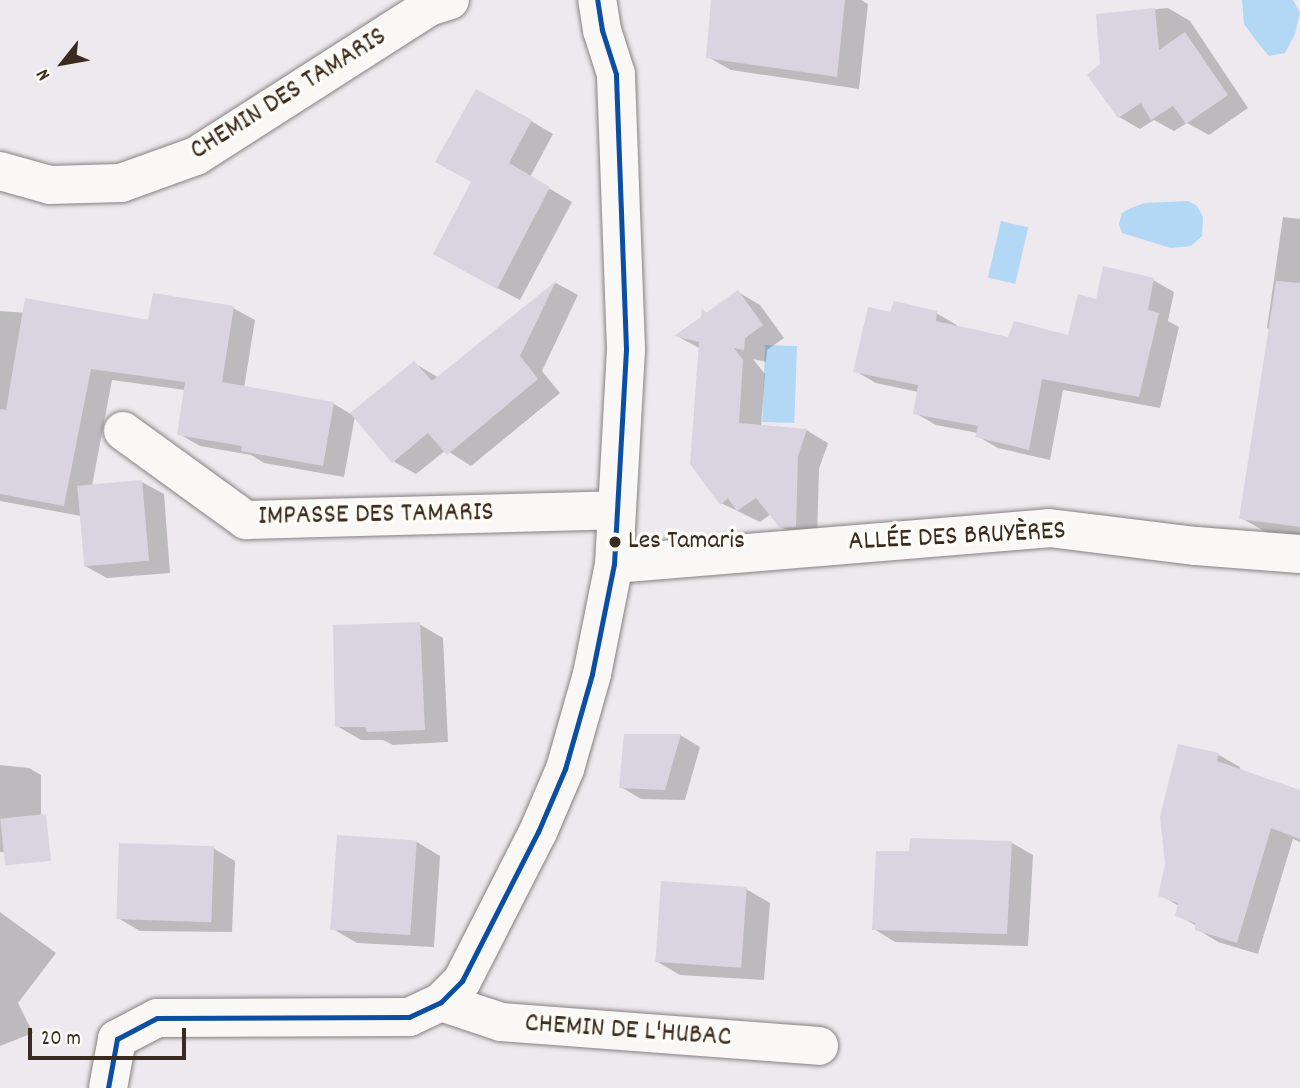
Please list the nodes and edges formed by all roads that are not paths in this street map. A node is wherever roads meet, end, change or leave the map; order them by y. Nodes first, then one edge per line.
1 (450, 0) edge
2 (591, 1) edge
3 (0, 171) edge
4 (123, 431) dead end
5 (616, 510) junction
6 (1300, 554) edge
7 (614, 564) junction
8 (441, 1002) junction
9 (819, 1045) dead end
10 (108, 1088) edge

1 - 3 street, CHEMIN DES TAMARIS
2 - 5 street
4 - 5 street, IMPASSE DES TAMARIS
5 - 7 street
6 - 7 street, ALLÉE DES BRUYÈRES
7 - 8 street
8 - 9 street, CHEMIN DE L'HUBAC
8 - 10 street

